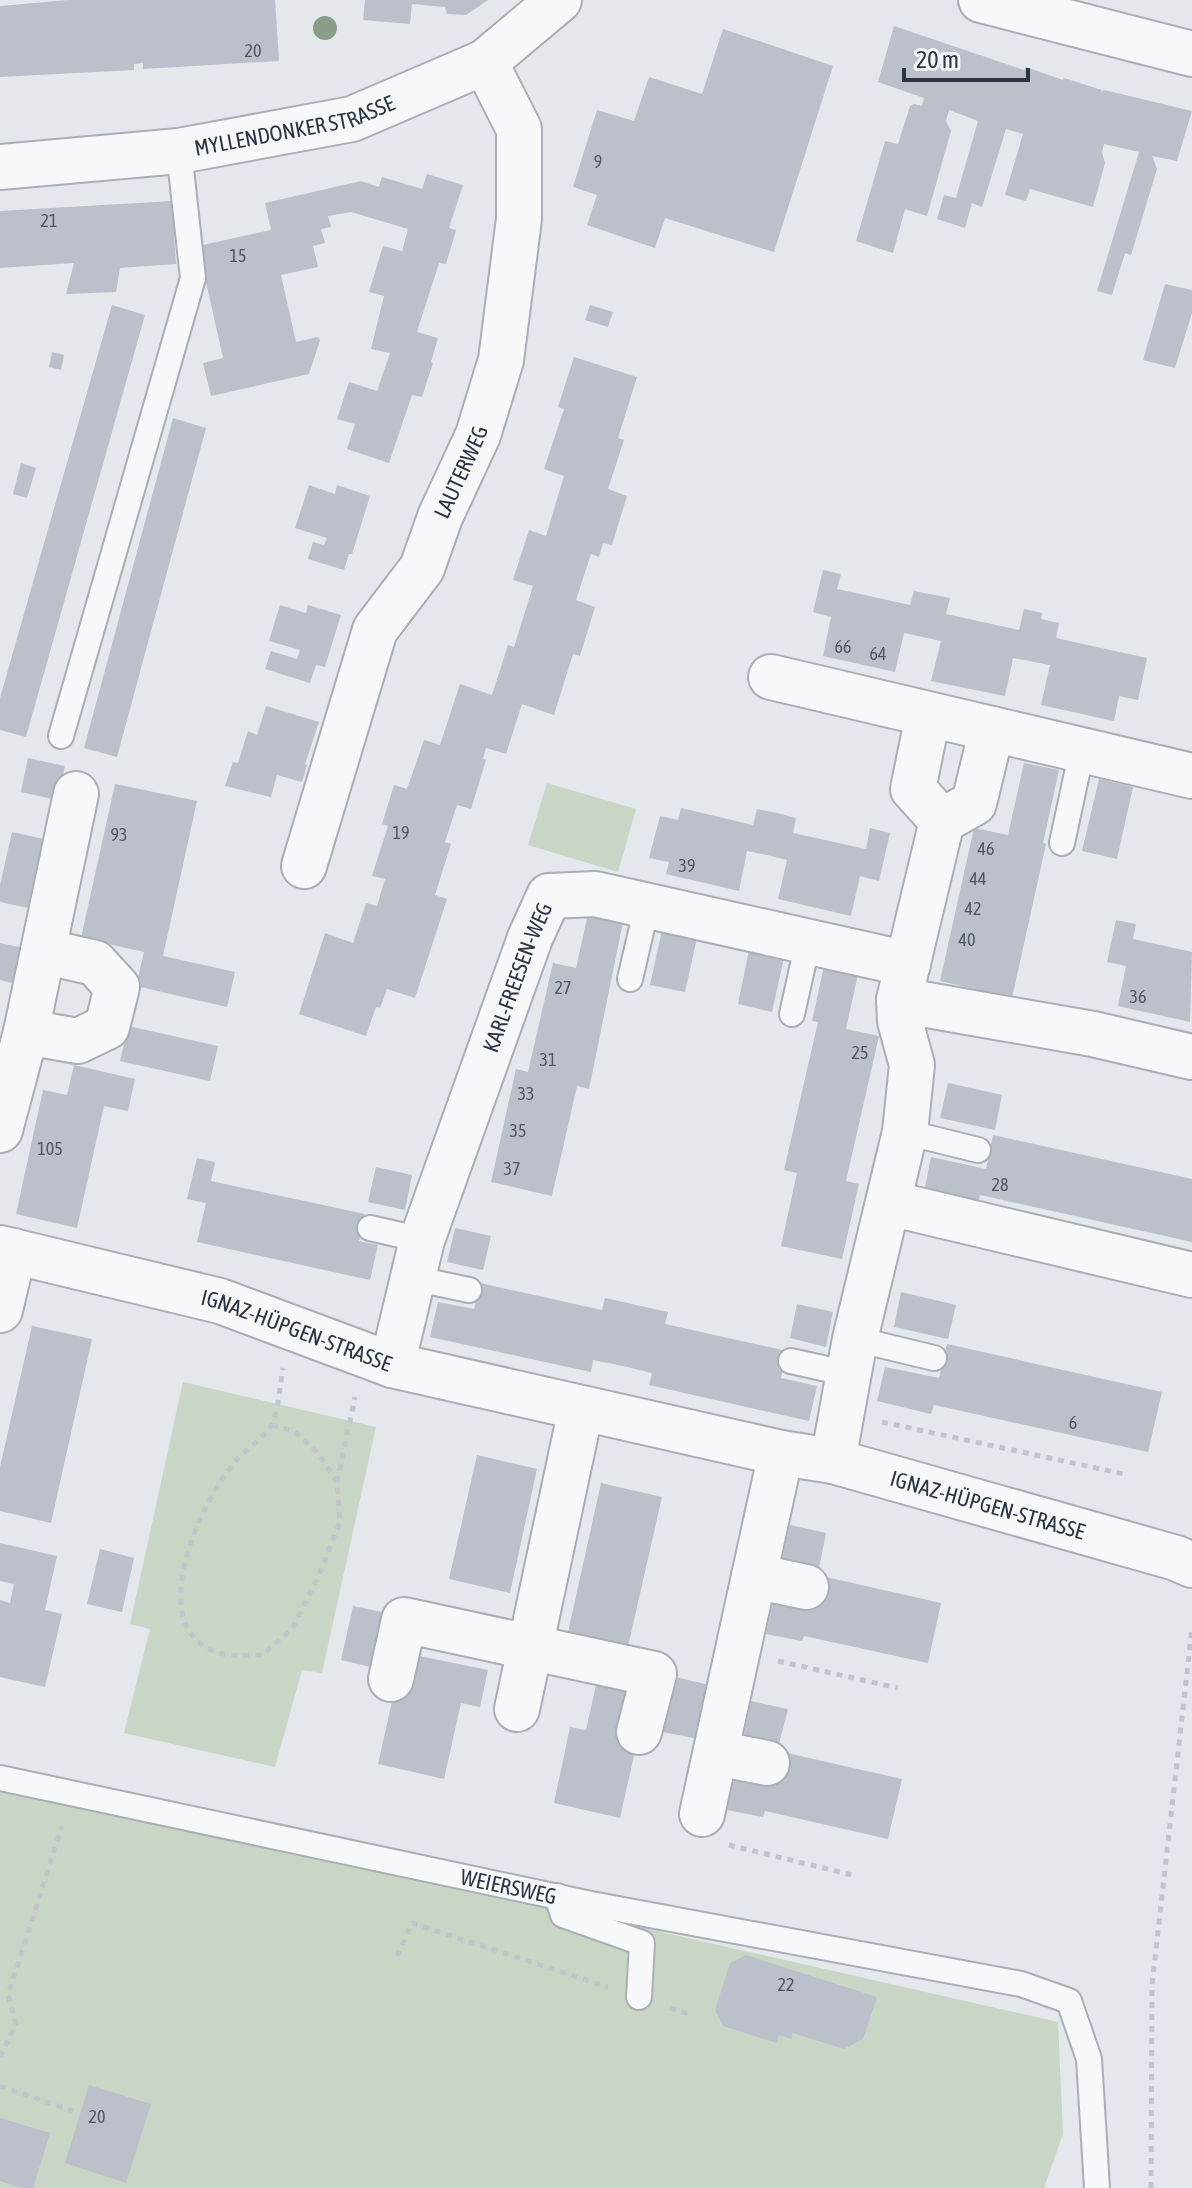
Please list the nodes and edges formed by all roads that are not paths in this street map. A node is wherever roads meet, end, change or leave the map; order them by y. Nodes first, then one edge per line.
1 (559, 0) edge
2 (981, 0) edge
3 (1192, 54) edge
4 (485, 62) junction
5 (179, 151) junction
6 (0, 167) edge
7 (771, 677) dead end
8 (928, 716) junction
9 (992, 729) junction
10 (61, 736) dead end
11 (1082, 750) junction
12 (1192, 776) edge
13 (76, 794) dead end
14 (942, 821) junction
15 (1062, 843) dead end
16 (304, 866) dead end
17 (647, 906) junction
18 (808, 942) junction
19 (43, 951) junction
20 (630, 979) dead end
21 (904, 982) junction
22 (792, 1014) dead end
23 (26, 1032) junction
24 (1192, 1057) edge
25 (0, 1130) edge
26 (905, 1132) junction
27 (978, 1150) dead end
28 (889, 1203) junction
29 (370, 1228) dead end
30 (7, 1250) edge
31 (417, 1259) junction
32 (1192, 1275) edge
33 (469, 1290) dead end
34 (0, 1310) edge
35 (934, 1358) dead end
36 (378, 1360) junction
37 (791, 1361) dead end
38 (849, 1375) junction
39 (581, 1409) junction
40 (781, 1453) junction
41 (833, 1461) junction
42 (1192, 1565) edge
43 (754, 1576) junction
44 (806, 1587) dead end
45 (530, 1646) junction
46 (391, 1679) dead end
47 (517, 1709) dead end
48 (639, 1732) dead end
49 (716, 1753) junction
50 (767, 1763) dead end
51 (0, 1778) edge
52 (702, 1814) road end
53 (557, 1896) junction
54 (639, 1997) road end
55 (1097, 2188) edge

1 - 4 street, MYLLENDONKER STRASSE
2 - 3 street
4 - 5 street, MYLLENDONKER STRASSE
4 - 16 street, LAUTERWEG
5 - 6 street, MYLLENDONKER STRASSE
5 - 10 lane
7 - 8 street
8 - 9 street
8 - 14 street
9 - 11 street
9 - 14 street
11 - 12 street
11 - 15 lane
13 - 19 street
14 - 21 street
17 - 18 street, KARL-FREESEN-WEG
17 - 20 lane
17 - 31 street, KARL-FREESEN-WEG
18 - 21 street, KARL-FREESEN-WEG
18 - 22 lane
19 - 23 street
19 - 23 street
21 - 24 street, KARL-FREESEN-WEG
21 - 26 street
23 - 25 street
26 - 27 lane
26 - 28 street
28 - 32 street
28 - 38 street
29 - 31 lane
30 - 34 street, IGNAZ-HÜPGEN-STRASSE
30 - 36 street, IGNAZ-HÜPGEN-STRASSE
31 - 33 lane
31 - 36 street, KARL-FREESEN-WEG
35 - 38 lane
36 - 39 street, IGNAZ-HÜPGEN-STRASSE
37 - 38 lane
38 - 41 street
39 - 40 street, IGNAZ-HÜPGEN-STRASSE
39 - 45 street
40 - 41 street, IGNAZ-HÜPGEN-STRASSE
40 - 43 street
41 - 42 street, IGNAZ-HÜPGEN-STRASSE
43 - 44 street
43 - 49 street
45 - 46 street
45 - 47 street
45 - 48 street
49 - 50 street
49 - 52 street
51 - 53 lane, WEIERSWEG
53 - 54 lane
53 - 55 lane, WEIERSWEG

